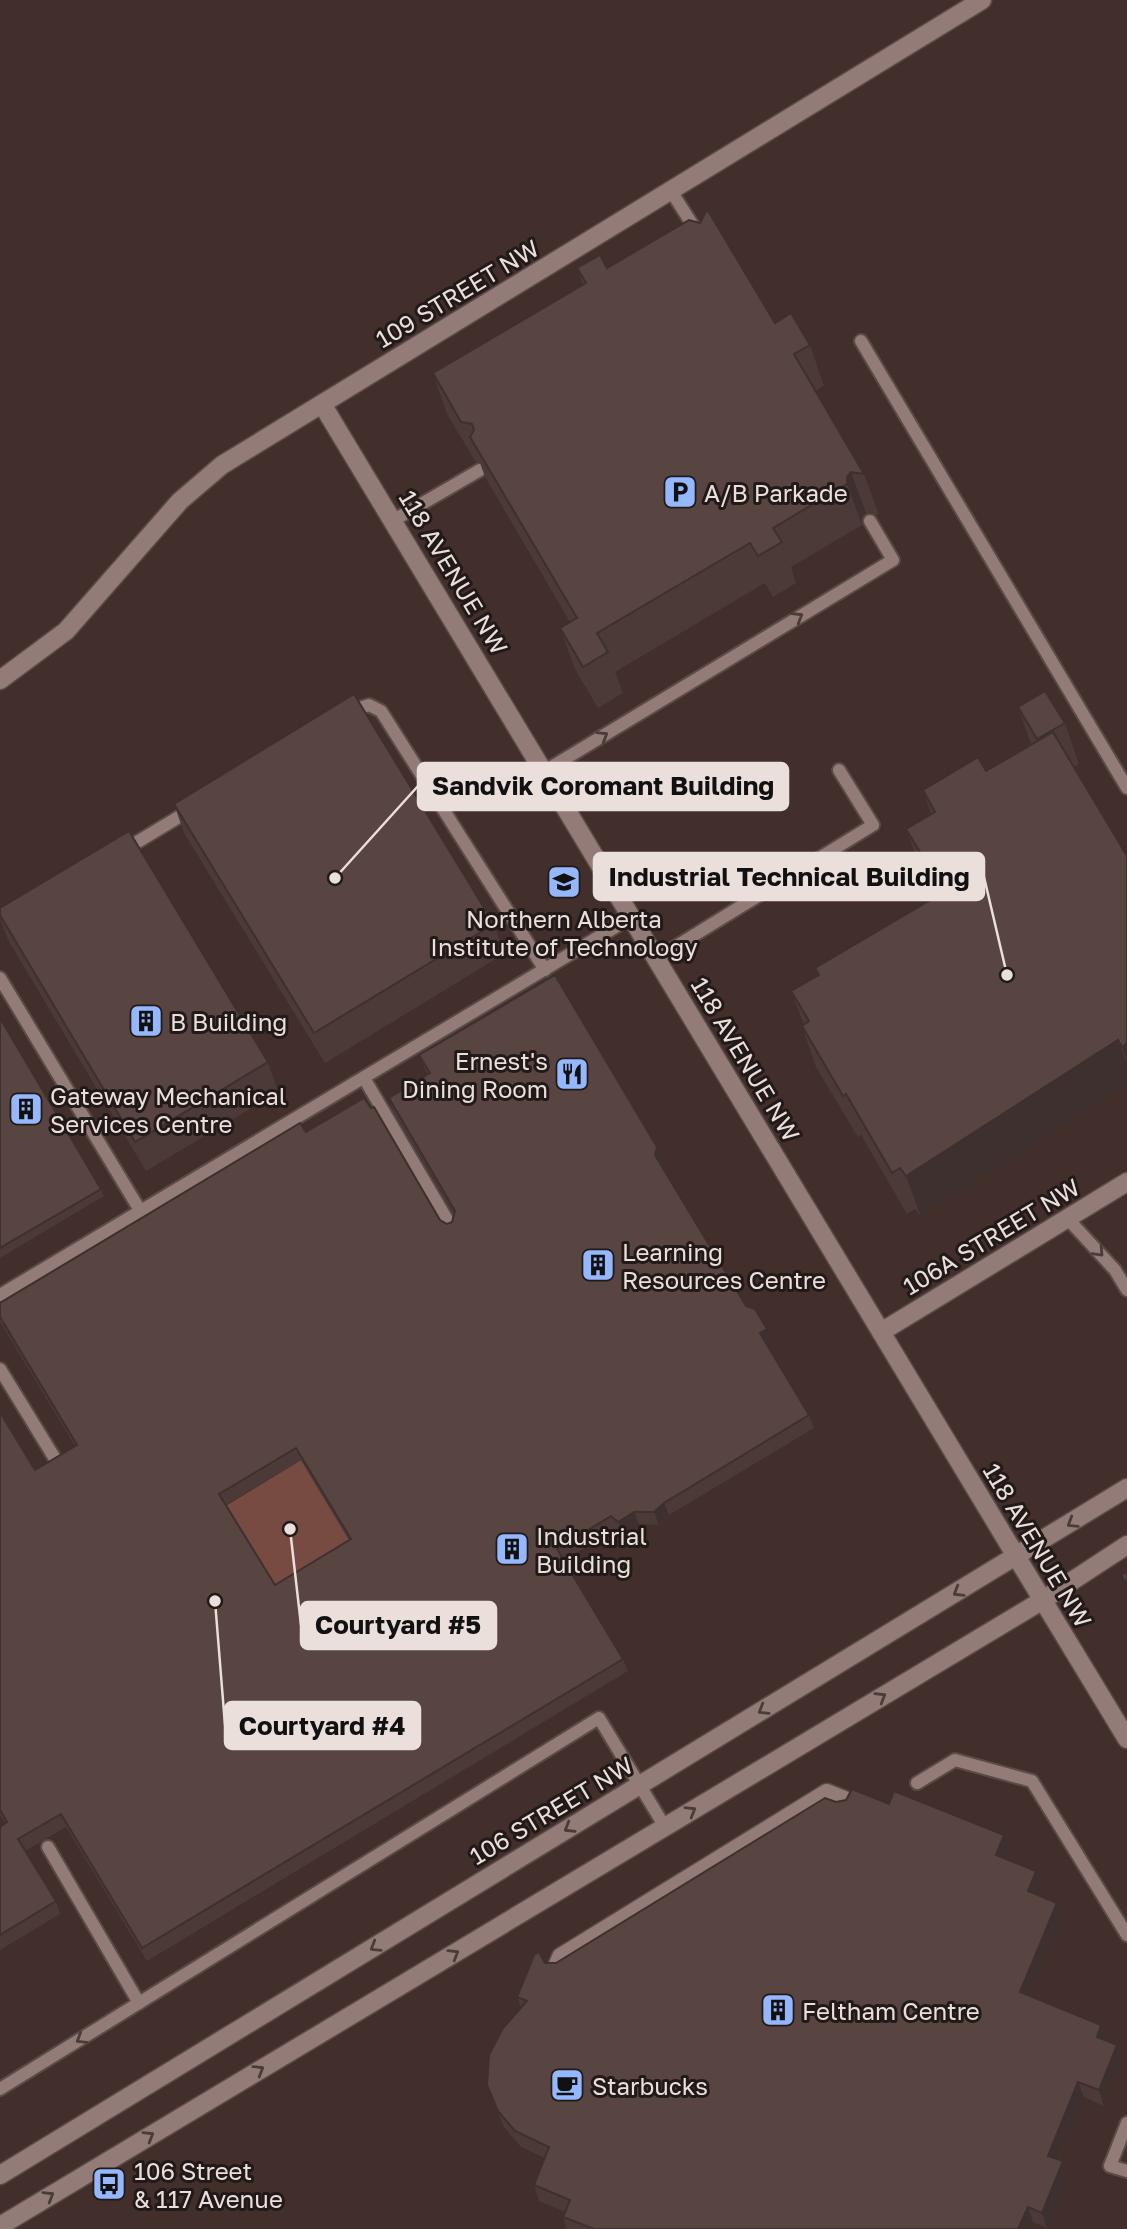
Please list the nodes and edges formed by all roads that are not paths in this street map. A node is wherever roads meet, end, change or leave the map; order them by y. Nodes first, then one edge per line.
1 (982, 0) edge
2 (671, 191) junction
3 (705, 246) edge
4 (861, 341) dead end
5 (322, 404) junction
6 (480, 470) edge
7 (394, 520) junction
8 (870, 520) dead end
9 (0, 680) edge
10 (341, 717) edge
11 (839, 770) dead end
12 (545, 771) junction
13 (1127, 788) edge
14 (201, 803) edge
15 (107, 861) edge
16 (632, 917) junction
17 (657, 958) junction
18 (545, 970) junction
19 (0, 978) edge
20 (364, 1078) junction
21 (1127, 1182) edge
22 (141, 1212) junction
23 (1066, 1218) junction
24 (452, 1228) edge
25 (1127, 1290) edge
26 (0, 1295) edge
27 (881, 1332) junction
28 (0, 1369) edge
29 (57, 1462) edge
30 (1127, 1488) edge
31 (1127, 1545) edge
32 (1016, 1556) junction
33 (1043, 1600) junction
34 (1127, 1739) edge
35 (917, 1783) dead end
36 (640, 1784) junction
37 (665, 1827) junction
38 (48, 1847) dead end
39 (1127, 1935) edge
40 (561, 1957) joint
41 (139, 2003) junction
42 (0, 2089) edge
43 (1127, 2123) edge
44 (1127, 2171) edge
45 (0, 2175) edge
46 (0, 2225) edge

1 - 2 street, 109 STREET NW
2 - 3 lane
2 - 5 street, 109 STREET NW
4 - 13 lane
5 - 7 street, 118 AVENUE NW
5 - 9 street, 109 STREET NW
6 - 7 lane
7 - 12 street, 118 AVENUE NW
12 -> 8 lane
10 - 18 lane
11 - 17 lane
12 - 16 street, 118 AVENUE NW
14 - 15 lane
16 - 17 street, 118 AVENUE NW
16 - 18 lane
17 - 27 street, 118 AVENUE NW
18 - 20 lane
19 - 22 lane
20 - 22 lane
20 - 24 lane
21 - 23 street, 106A STREET NW
22 - 26 lane
23 -> 25 lane
23 - 27 street, 106A STREET NW
27 - 32 street, 118 AVENUE NW
28 - 29 lane
30 -> 32 street, 106 STREET NW
31 - 33 street
32 - 33 street, 118 AVENUE NW
32 -> 36 street, 106 STREET NW
33 - 34 street, 118 AVENUE NW
37 -> 33 street
35 - 39 lane
36 - 37 lane
36 - 41 lane
36 -> 45 street, 106 STREET NW
46 -> 37 street
38 - 41 lane
40 - 40 street
41 -> 42 lane
43 - 44 lane

